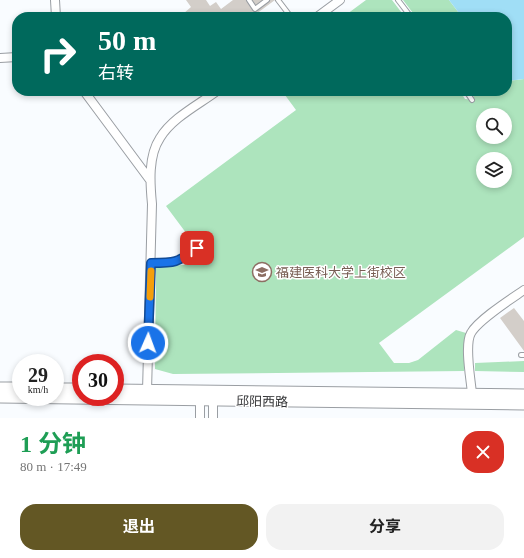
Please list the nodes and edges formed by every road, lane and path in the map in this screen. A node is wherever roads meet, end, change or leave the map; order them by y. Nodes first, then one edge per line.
1 (55, 0) edge
2 (249, 0) edge
3 (267, 0) edge
4 (278, 0) edge
5 (340, 0) edge
6 (398, 0) edge
7 (56, 12) edge
8 (287, 12) edge
9 (324, 12) edge
10 (407, 12) edge
11 (12, 57) edge
12 (0, 58) edge
13 (88, 96) edge
14 (210, 96) edge
15 (469, 96) edge
16 (472, 100) dead end
17 (150, 180) junction
18 (197, 248) dead end
19 (151, 263) junction
20 (524, 290) edge
21 (0, 388) edge
22 (12, 388) edge
23 (124, 390) edge
24 (147, 391) junction
25 (472, 394) junction
26 (524, 395) edge
27 (200, 396) junction
28 (213, 396) junction
29 (0, 397) edge
30 (524, 404) edge
31 (200, 418) edge
32 (213, 418) edge

1 - 7 street
2 - 3 lane
4 - 8 lane
5 - 9 street
6 - 10 lane
11 - 12 street
13 - 17 street
14 - 17 street
15 - 16 lane
17 - 19 street
18 - 19 lane
19 - 24 street
20 - 25 street
21 - 22 main road
23 - 24 main road, 邱阳西路
24 - 27 main road, 邱阳西路
25 - 26 main road, 邱阳西路
25 - 28 main road, 邱阳西路
27 - 28 main road, 邱阳西路
27 - 29 main road, 邱阳西路
27 - 31 street
28 - 30 main road, 邱阳西路
28 - 32 street

